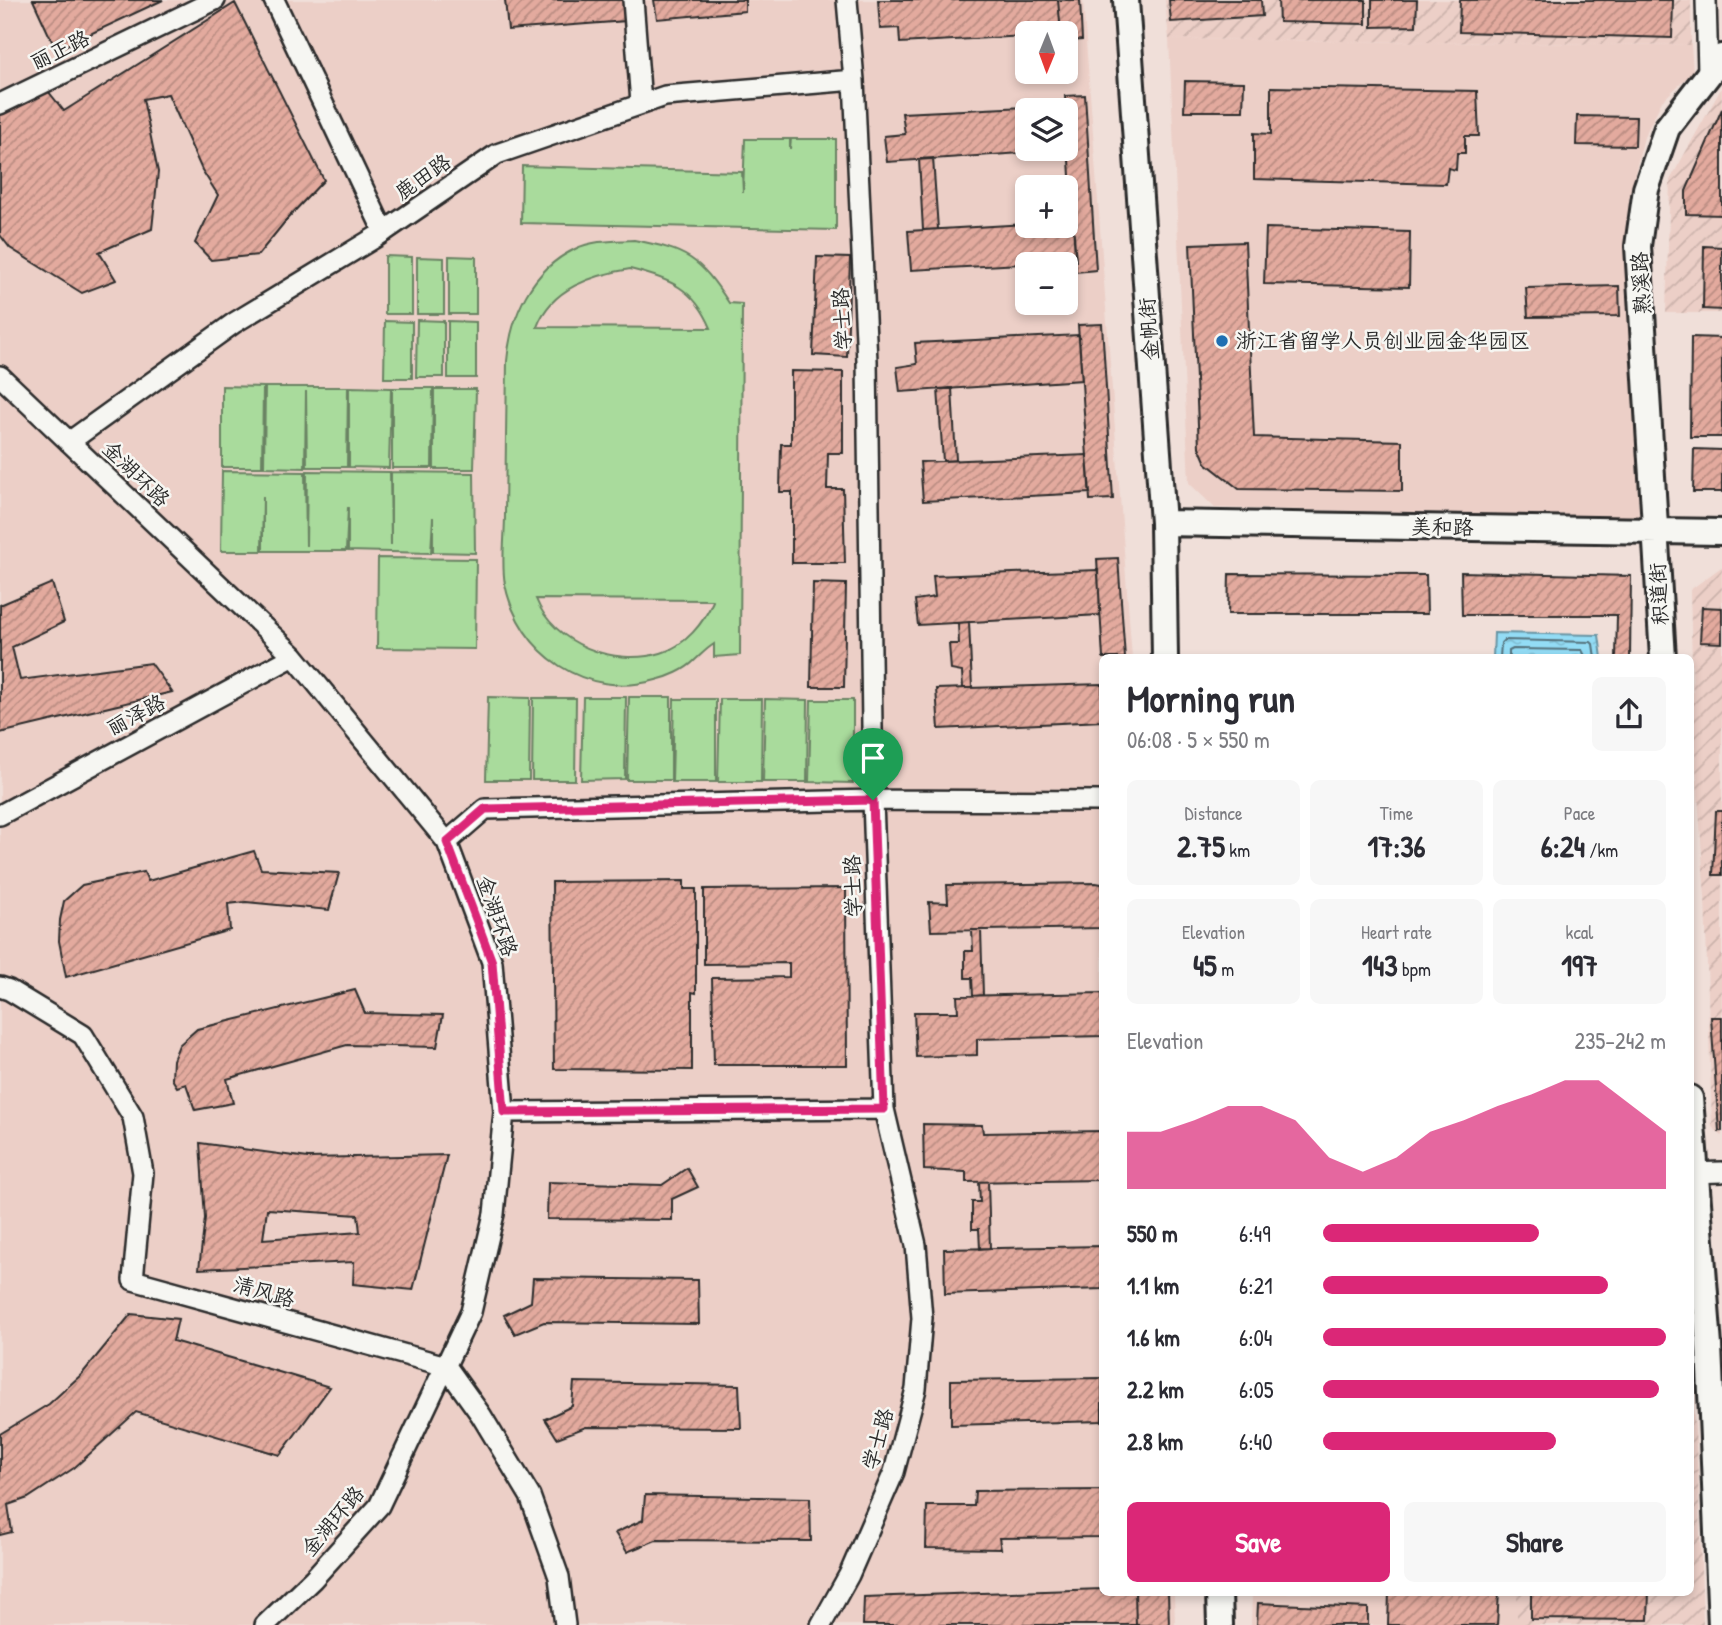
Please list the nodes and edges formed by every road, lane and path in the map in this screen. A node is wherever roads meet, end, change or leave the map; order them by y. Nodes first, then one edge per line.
1 (215, 0) edge
2 (274, 0) edge
3 (633, 0) edge
4 (848, 0) edge
5 (1126, 0) edge
6 (1706, 0) edge
7 (1715, 64) edge
8 (854, 80) junction
9 (641, 103) junction
10 (0, 104) edge
11 (384, 232) junction
12 (0, 376) edge
13 (68, 442) junction
14 (1163, 523) junction
15 (1656, 531) junction
16 (1722, 532) edge
17 (1165, 654) edge
18 (1663, 654) edge
19 (294, 656) junction
20 (873, 800) junction
21 (1099, 801) edge
22 (0, 815) edge
23 (447, 842) junction
24 (0, 988) edge
25 (884, 1109) junction
26 (504, 1112) junction
27 (1722, 1172) edge
28 (1694, 1173) edge
29 (1694, 1184) edge
30 (446, 1366) junction
31 (1219, 1596) edge
32 (265, 1625) edge
33 (565, 1625) edge
34 (821, 1625) edge
35 (1220, 1625) edge
36 (1721, 1625) edge

1 - 10 street, 丽正路
2 - 11 street
3 - 9 street
4 - 8 street
5 - 14 street, 金帆街
6 - 7 street
7 - 15 street, 熟溪路
8 - 9 street, 鹿田路
8 - 20 street, 学士路
9 - 11 street, 鹿田路
11 - 13 street, 鹿田路
12 - 13 street, 金湖环路
13 - 19 street, 金湖环路
14 - 15 street, 美和路
14 - 17 street, 金帆街
15 - 16 street, 美和路
15 - 18 street, 积道街
19 - 22 street, 丽泽路
19 - 23 street, 金湖环路
20 - 21 street
20 - 23 street
20 - 25 street, 学士路
23 - 26 street, 金湖环路
24 - 30 street, 清风路
25 - 26 street
25 - 34 street, 学士路
26 - 30 street, 金湖环路
27 - 28 street
29 - 36 street
30 - 32 street, 金湖环路
30 - 33 street
31 - 35 street

